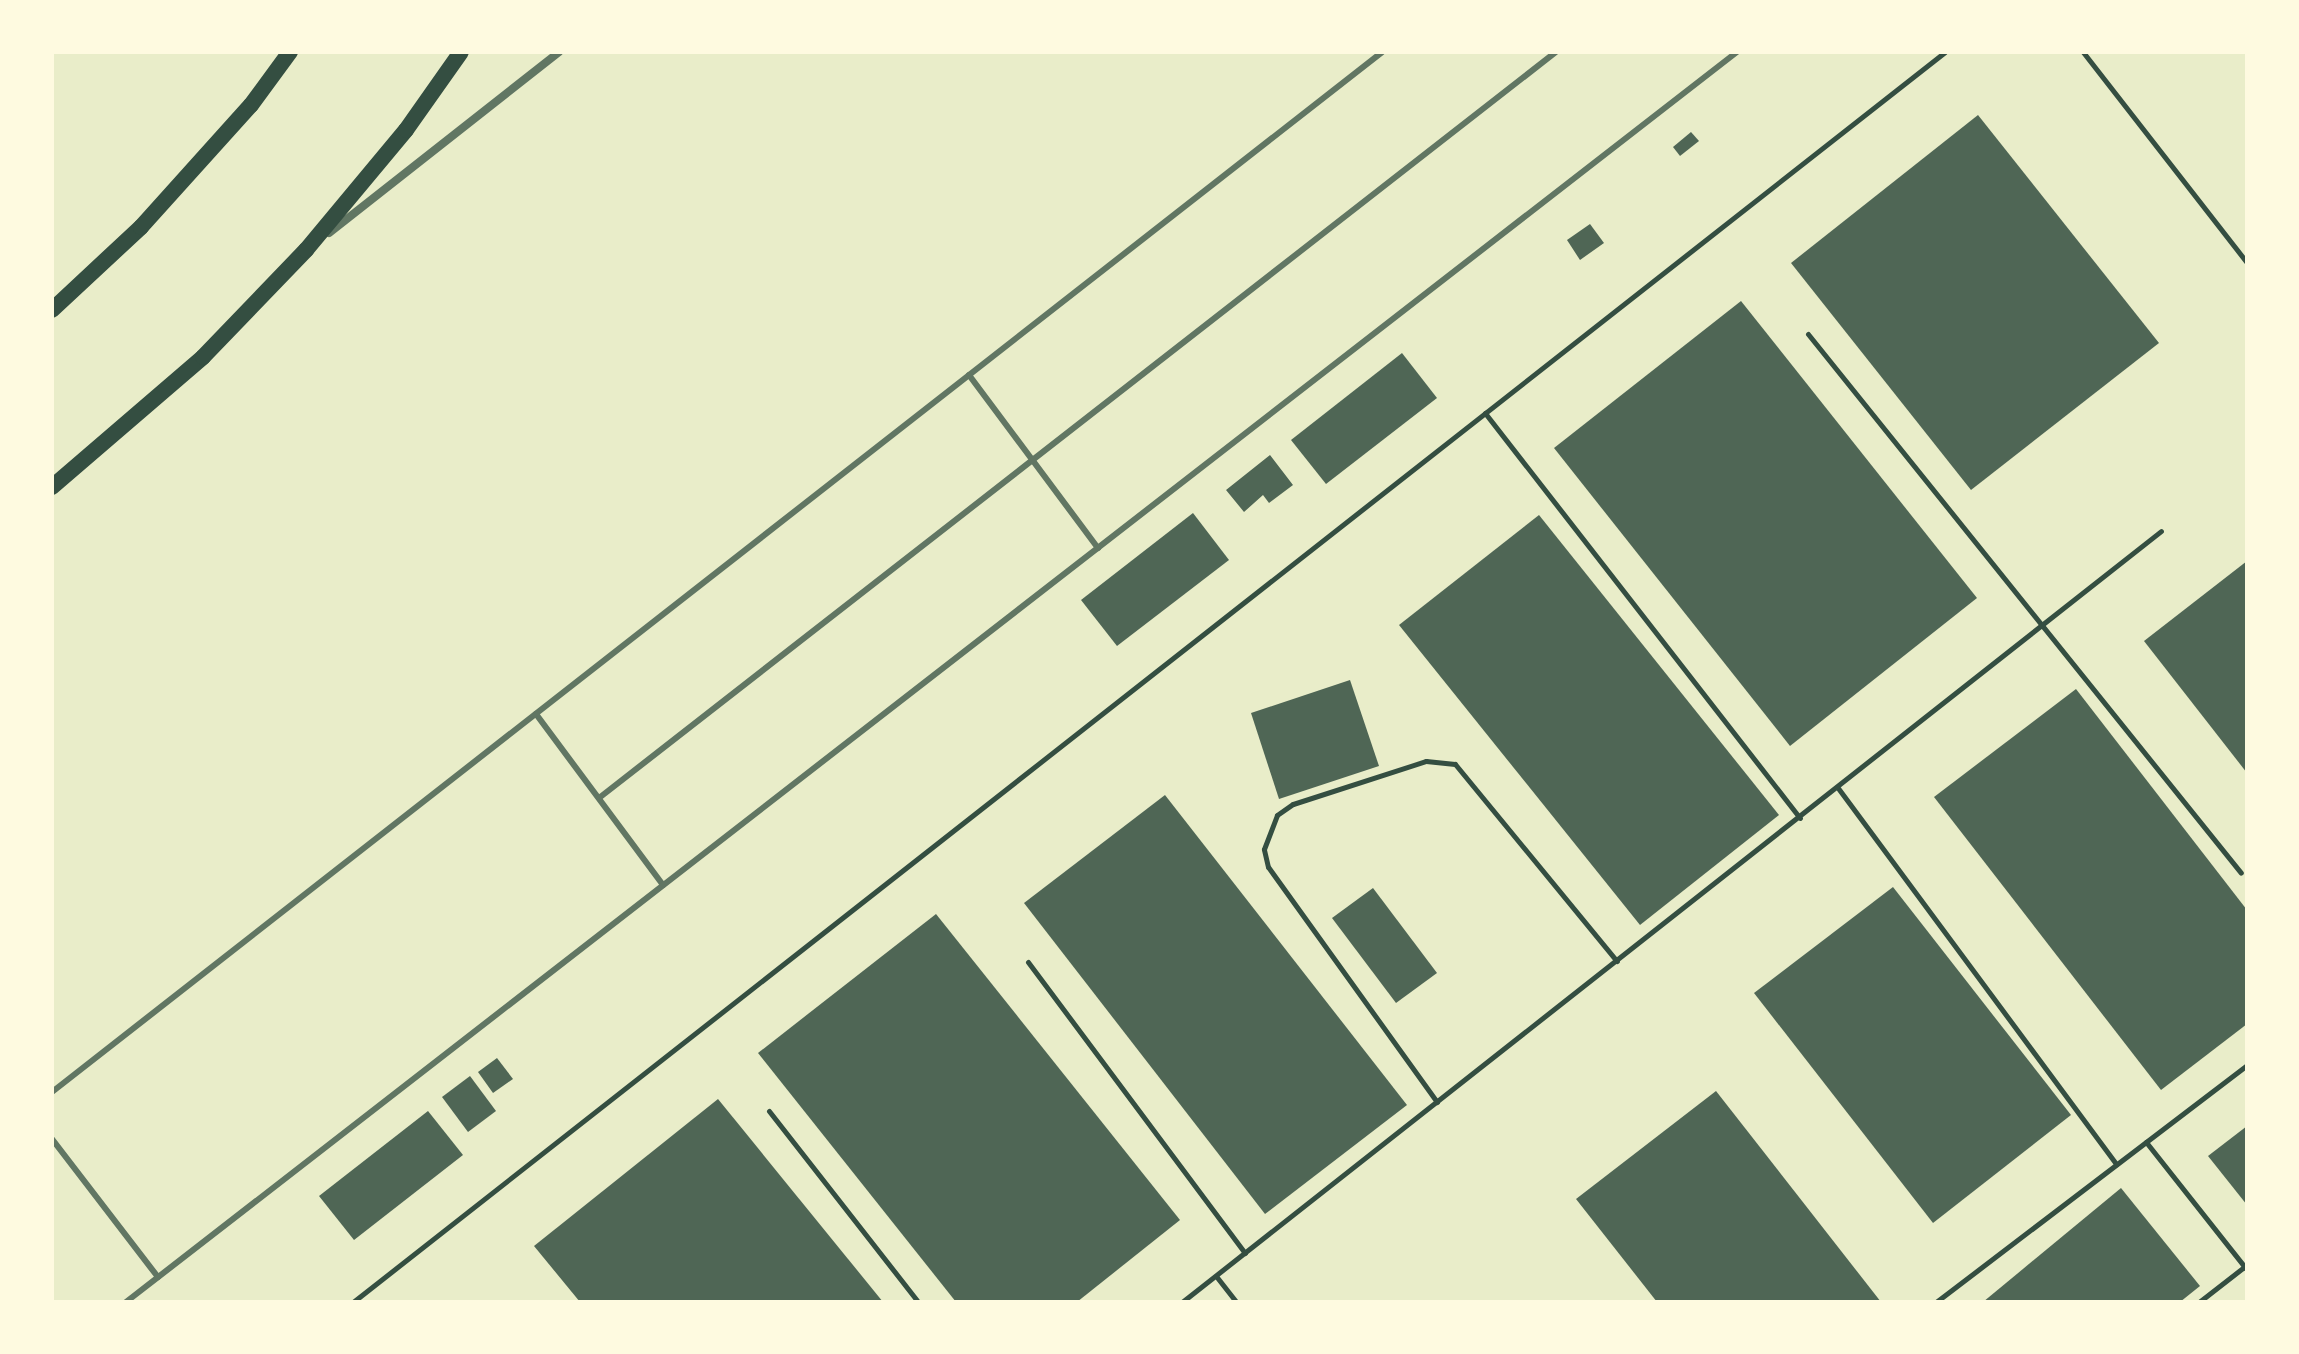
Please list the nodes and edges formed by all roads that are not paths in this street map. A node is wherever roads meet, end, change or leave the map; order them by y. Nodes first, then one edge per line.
1 (290, 52) edge
2 (461, 52) edge
3 (559, 52) edge
4 (1382, 52) edge
5 (1556, 52) edge
6 (1737, 52) edge
7 (306, 250) junction
8 (52, 310) edge
9 (969, 375) junction
10 (1033, 460) junction
11 (52, 487) edge
12 (1098, 548) junction
13 (536, 714) junction
14 (599, 798) junction
15 (663, 885) junction
16 (52, 1092) edge
17 (52, 1139) edge
18 (158, 1277) junction
19 (126, 1302) edge

1 - 8 main road
2 - 7 main road
3 - 7 street
4 - 9 lane
5 - 10 lane
6 - 12 lane
7 - 11 main road
9 - 10 lane
9 - 13 lane
10 - 12 lane
10 - 14 lane
12 - 15 lane
13 - 14 lane
13 - 16 lane
14 - 15 lane
15 - 18 lane
17 - 18 lane
18 - 19 lane

